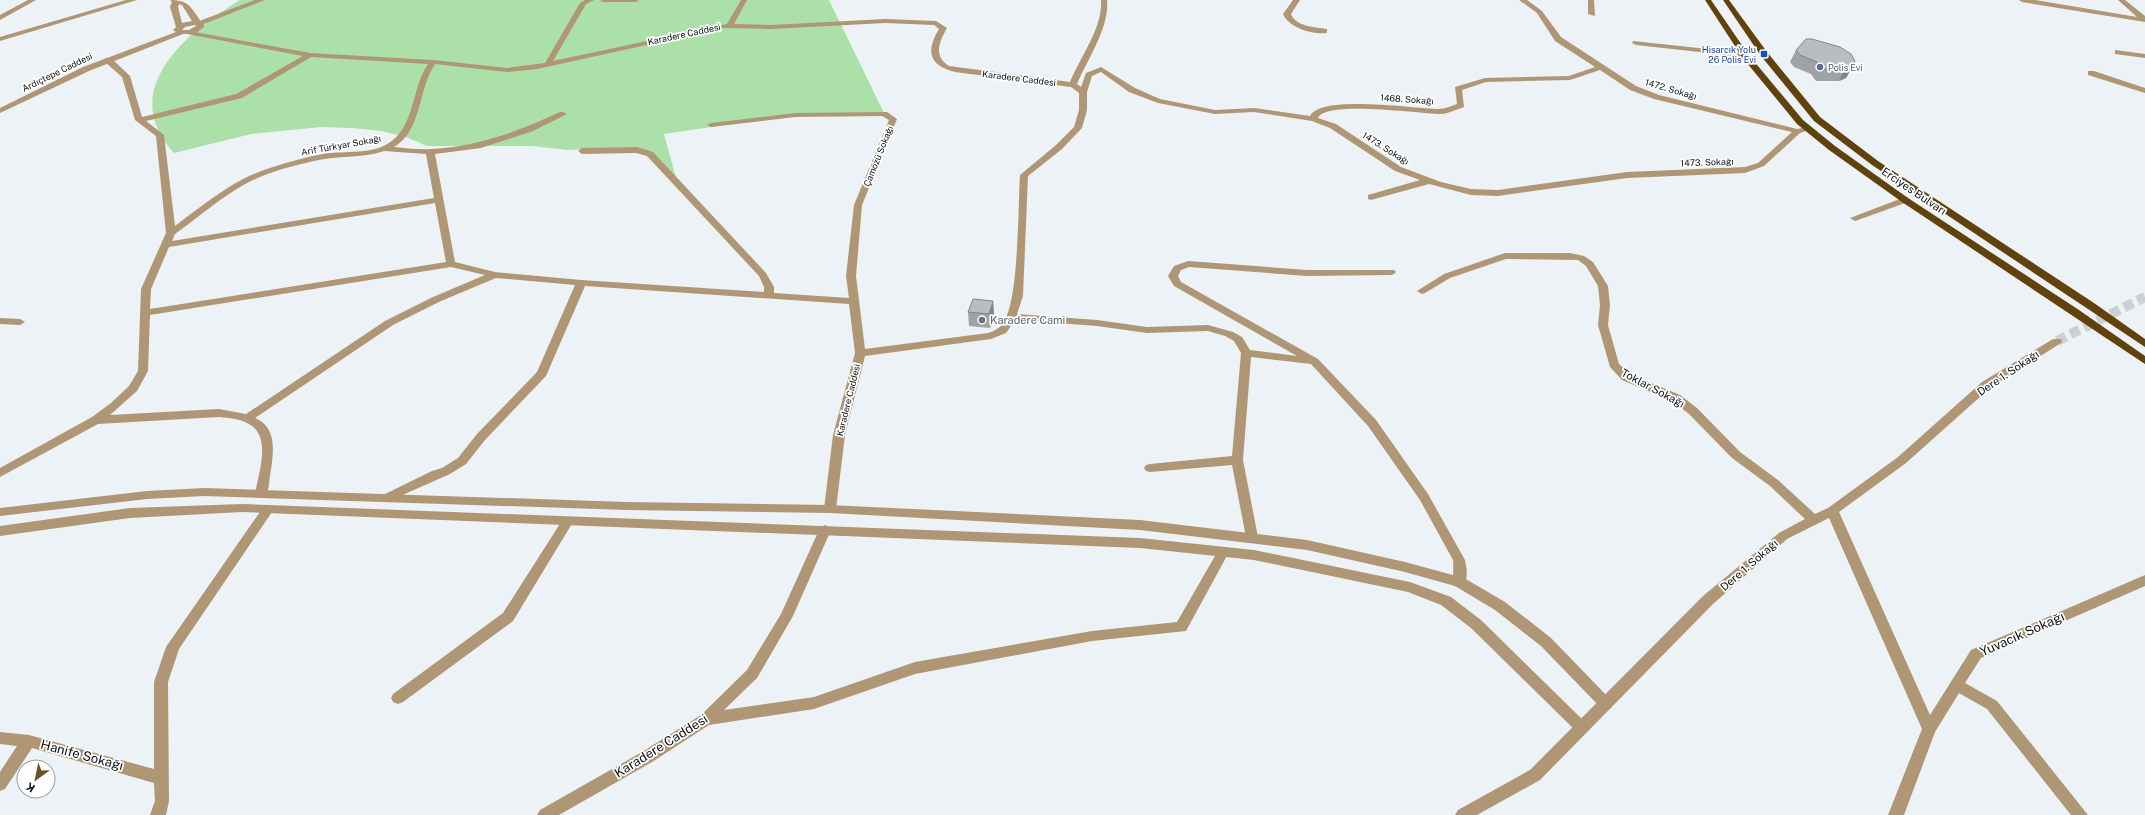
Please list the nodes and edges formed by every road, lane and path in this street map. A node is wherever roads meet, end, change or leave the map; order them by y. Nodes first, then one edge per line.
1 (34, 0) edge
2 (134, 0) edge
3 (262, 0) edge
4 (591, 0) edge
5 (603, 0) edge
6 (636, 0) edge
7 (744, 0) edge
8 (1104, 0) edge
9 (1297, 0) edge
10 (1522, 0) edge
11 (1591, 0) edge
12 (1708, 0) edge
13 (1726, 0) edge
14 (2022, 0) edge
15 (2087, 0) edge
16 (2120, 0) edge
17 (175, 1) edge
18 (2087, 10) junction
19 (1592, 14) dead end
20 (0, 18) edge
21 (2145, 20) edge
22 (198, 24) junction
23 (729, 26) junction
24 (182, 30) junction
25 (1324, 31) dead end
26 (0, 39) edge
27 (236, 40) junction
28 (1636, 43) dead end
29 (2118, 52) dead end
30 (310, 55) junction
31 (1745, 55) junction
32 (2145, 56) edge
33 (108, 60) junction
34 (433, 62) junction
35 (548, 64) junction
36 (1602, 66) junction
37 (2091, 73) dead end
38 (1073, 85) junction
39 (2145, 91) edge
40 (1083, 92) junction
41 (0, 111) edge
42 (563, 114) dead end
43 (1313, 119) junction
44 (139, 120) junction
45 (711, 125) dead end
46 (1808, 129) junction
47 (1797, 131) junction
48 (384, 149) junction
49 (582, 151) dead end
50 (430, 152) junction
51 (1428, 181) junction
52 (1371, 197) dead end
53 (439, 200) junction
54 (1905, 200) junction
55 (1855, 218) dead end
56 (171, 233) junction
57 (166, 245) junction
58 (451, 264) junction
59 (1391, 272) dead end
60 (495, 275) junction
61 (581, 283) junction
62 (1422, 291) dead end
63 (770, 295) junction
64 (854, 301) junction
65 (145, 313) junction
66 (1011, 317) junction
67 (0, 321) edge
68 (20, 322) dead end
69 (2057, 341) tunnel mouth
70 (2145, 344) edge
71 (860, 352) junction
72 (1246, 353) junction
73 (1314, 361) junction
74 (2145, 361) edge
75 (246, 418) junction
76 (96, 420) junction
77 (1237, 460) junction
78 (1150, 468) dead end
79 (0, 473) edge
80 (261, 494) junction
81 (390, 497) junction
82 (268, 509) junction
83 (830, 509) junction
84 (1832, 511) junction
85 (0, 512) edge
86 (1814, 520) junction
87 (567, 522) junction
88 (825, 530) junction
89 (0, 531) edge
90 (1252, 537) junction
91 (1223, 552) junction
92 (2145, 580) edge
93 (1459, 582) junction
94 (1956, 685) junction
95 (398, 698) dead end
96 (1606, 704) junction
97 (706, 719) junction
98 (1582, 728) junction
99 (1929, 729) junction
100 (0, 738) edge
101 (29, 740) junction
102 (162, 778) junction
103 (0, 784) edge
104 (158, 815) edge
105 (545, 815) edge
106 (1463, 815) edge
107 (1896, 815) edge
108 (2080, 815) edge

1 - 20 street
2 - 26 street
3 - 22 street, Ardıçtepe Caddesi
4 - 35 street
5 - 6 street
7 - 23 street
8 - 38 street
9 - 25 street
10 - 36 street, 1472. Sokağı
11 - 19 street
12 - 31 highway, Erciyes Bulvarı
13 - 70 highway, Erciyes Bulvarı
14 - 18 street
15 - 18 street
16 - 21 street
17 - 22 street
17 - 24 street
18 - 21 street
22 - 24 street, Ardıçtepe Caddesi
22 - 27 street
23 - 35 street, Karadere Caddesi
23 - 38 street, Karadere Caddesi
24 - 27 street
24 - 33 street, Ardıçtepe Caddesi
27 - 30 street, Karadere Caddesi
28 - 31 street
29 - 32 street
30 - 34 street, Karadere Caddesi
30 - 44 street
31 - 46 highway, Erciyes Bulvarı
33 - 41 street, Ardıçtepe Caddesi
33 - 44 street
34 - 35 street, Karadere Caddesi
34 - 48 street, Arif Türkyar Sokağı
36 - 43 street, 1468. Sokağı
36 - 47 street, 1472. Sokağı
37 - 39 street
38 - 40 street, Karadere Caddesi
40 - 43 street, 1473. Sokağı
40 - 66 street, Karadere Caddesi
42 - 50 street
43 - 51 street, 1473. Sokağı
44 - 56 street
45 - 64 street, Çamözü Sokağı
46 - 47 street
46 - 54 highway, Erciyes Bulvarı
47 - 51 street, 1473. Sokağı
48 - 50 street
48 - 56 street, Arif Türkyar Sokağı
49 - 63 street
50 - 53 street
51 - 52 street
53 - 57 street
53 - 58 street
54 - 55 street
54 - 74 highway, Erciyes Bulvarı
56 - 57 street
57 - 65 street
58 - 60 street
58 - 65 street
59 - 73 street
60 - 61 street
60 - 75 street
61 - 63 street
61 - 81 street
62 - 86 street, Toklar Sokağı
63 - 64 street
64 - 71 street, Çamözü Sokağı
65 - 76 street
66 - 71 street, Karadere Caddesi
66 - 72 street
67 - 68 street
69 - 84 street, Dere 1. Sokağı
71 - 83 street, Karadere Caddesi
72 - 73 street
72 - 77 street
73 - 93 street
75 - 76 street
75 - 80 street
76 - 79 street
77 - 78 street
77 - 90 street
80 - 81 street
80 - 85 street
81 - 83 street
82 - 87 street
82 - 89 street
82 - 102 street
83 - 90 street
84 - 86 street, Dere 1. Sokağı
84 - 99 street
86 - 96 street, Dere 1. Sokağı
87 - 88 street
87 - 95 street
88 - 91 street
88 - 97 street, Karadere Caddesi
90 - 93 street
91 - 97 street
91 - 98 street
92 - 94 street, Yuvacık Sokağı
93 - 96 street
94 - 99 street, Yuvacık Sokağı
94 - 108 street
96 - 98 street, Dere 1. Sokağı
97 - 105 street, Karadere Caddesi
98 - 106 street, Dere 1. Sokağı
99 - 107 street, Yuvacık Sokağı
100 - 101 street, Hanife Sokağı
101 - 102 street, Hanife Sokağı
101 - 103 street
102 - 104 street

